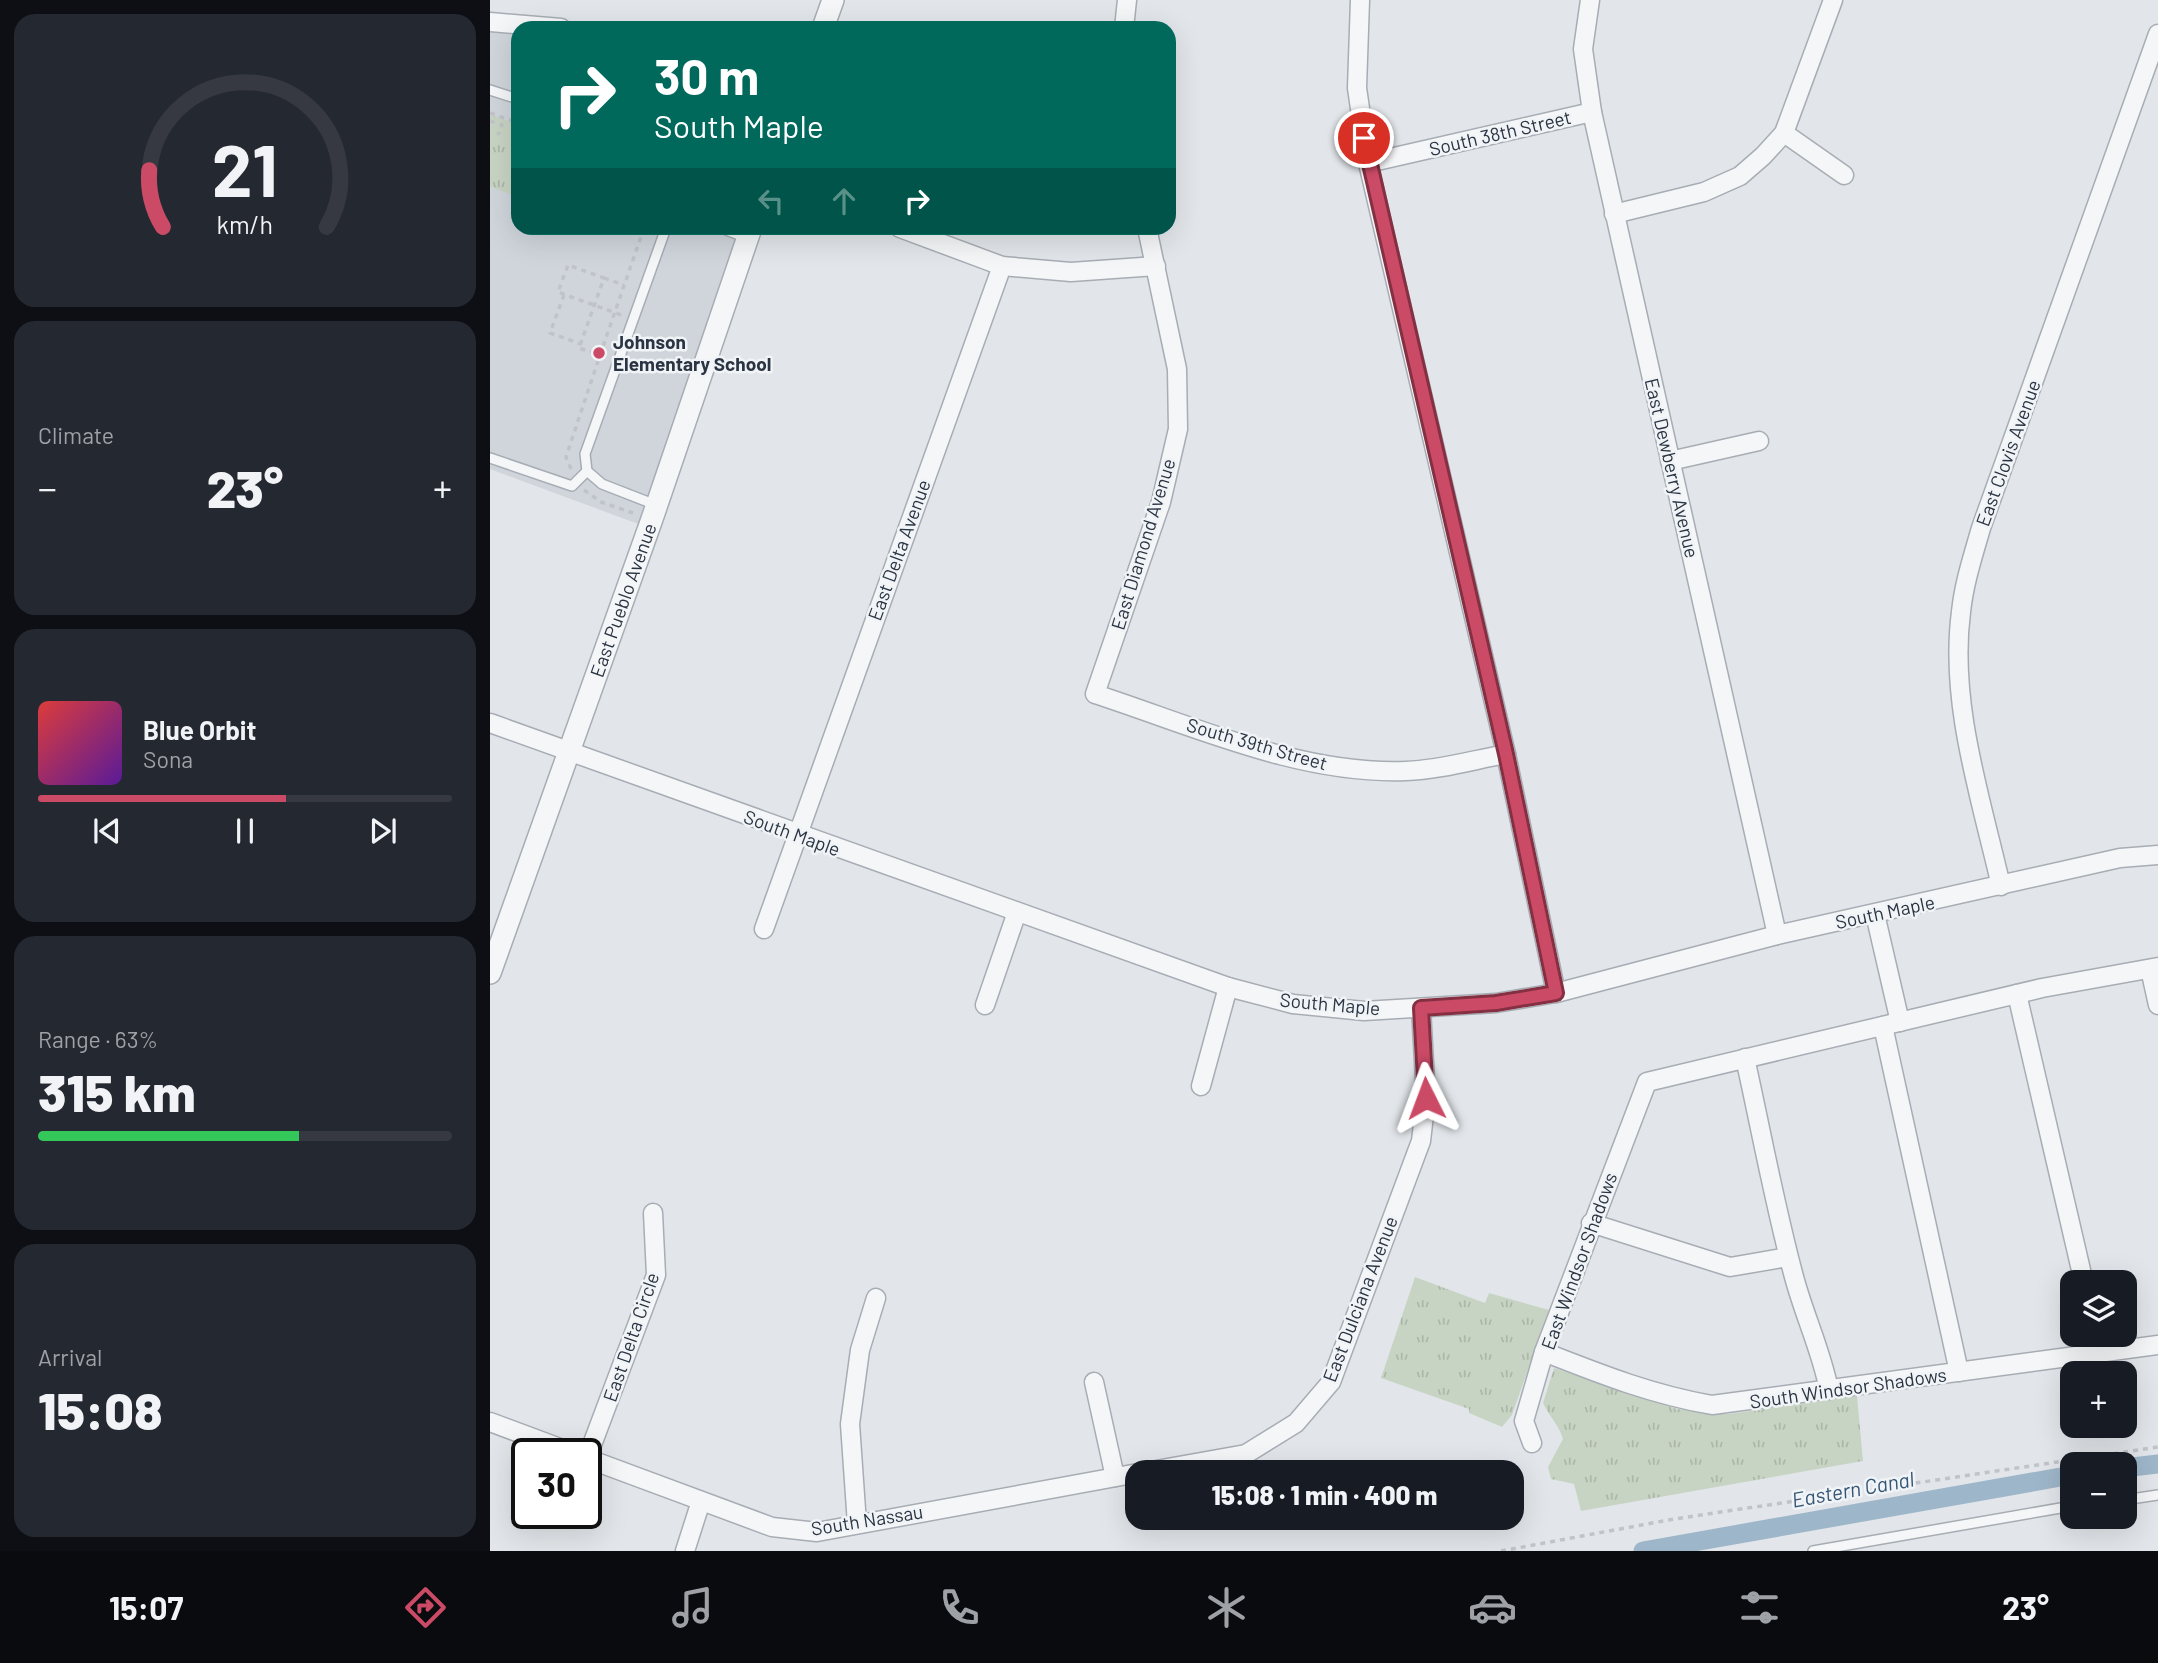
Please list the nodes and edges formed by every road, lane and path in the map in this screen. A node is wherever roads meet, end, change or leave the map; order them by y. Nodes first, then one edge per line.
1 (833, 0) edge
2 (1127, 0) edge
3 (1360, 0) edge
4 (1590, 0) edge
5 (1833, 0) edge
6 (826, 21) edge
7 (1125, 21) edge
8 (490, 22) edge
9 (511, 24) edge
10 (2158, 34) edge
11 (490, 90) edge
12 (511, 97) edge
13 (1591, 112) junction
14 (490, 113) edge
15 (511, 120) edge
16 (490, 121) edge
17 (1784, 133) junction
18 (498, 135) dead end
19 (1368, 163) junction
20 (1844, 175) dead end
21 (1614, 214) junction
22 (642, 235) edge
23 (663, 235) edge
24 (748, 235) edge
25 (919, 235) edge
26 (1149, 235) edge
27 (1002, 266) junction
28 (1156, 266) junction
29 (604, 278) junction
30 (624, 285) junction
31 (564, 295) junction
32 (594, 306) junction
33 (614, 313) junction
34 (633, 319) junction
35 (581, 344) junction
36 (1759, 441) dead end
37 (490, 458) edge
38 (1670, 461) junction
39 (587, 471) junction
40 (656, 505) junction
41 (1096, 694) joint
42 (490, 723) edge
43 (568, 751) junction
44 (1506, 754) junction
45 (797, 835) junction
46 (2158, 855) edge
47 (2001, 886) junction
48 (1017, 912) junction
49 (1875, 914) junction
50 (764, 929) dead end
51 (1777, 935) junction
52 (2154, 968) edge
53 (490, 973) edge
54 (1228, 987) junction
55 (1556, 993) junction
56 (2017, 994) junction
57 (985, 1005) dead end
58 (2158, 1005) edge
59 (1421, 1008) junction
60 (1892, 1024) junction
61 (1745, 1058) junction
62 (1201, 1086) dead end
63 (653, 1213) dead end
64 (1591, 1223) junction
65 (1788, 1257) junction
66 (2081, 1270) edge
67 (876, 1298) dead end
68 (2137, 1344) edge
69 (2158, 1345) edge
70 (2079, 1347) edge
71 (1544, 1352) junction
72 (1959, 1372) junction
73 (1094, 1382) dead end
74 (1829, 1390) junction
75 (491, 1425) edge
76 (529, 1438) edge
77 (595, 1438) edge
78 (1532, 1443) dead end
79 (2158, 1447) edge
80 (1212, 1460) edge
81 (602, 1464) edge
82 (1125, 1475) edge
83 (1115, 1477) junction
84 (2158, 1495) edge
85 (2137, 1498) edge
86 (701, 1501) junction
87 (2060, 1508) edge
88 (857, 1524) junction
89 (685, 1551) edge
90 (1501, 1551) edge
91 (1813, 1551) edge

1 - 6 street
2 - 7 street
3 - 19 street
4 - 13 street, East Dewberry Avenue
5 - 17 street
8 - 9 street
10 - 47 street, East Clovis Avenue
11 - 12 lane
13 - 19 street, South 38th Street
13 - 21 street, East Dewberry Avenue
14 - 15 path
16 - 18 path
17 - 20 street
17 - 21 street
19 - 44 street
21 - 38 street, East Dewberry Avenue
22 - 30 path
23 - 34 lane
24 - 40 street, East Pueblo Avenue
25 - 27 street
26 - 28 street, East Diamond Avenue
27 - 28 street
27 - 45 street, East Delta Avenue
28 - 41 street, East Diamond Avenue
29 - 30 path
29 - 31 path
29 - 32 path
30 - 33 path
31 - 32 path
31 - 35 path
32 - 33 path
32 - 35 path
33 - 34 path
33 - 35 path
34 - 39 lane
36 - 38 street
37 - 39 lane
38 - 51 street, East Dewberry Avenue
39 - 40 lane
40 - 43 street, East Pueblo Avenue
41 - 44 street, South 39th Street
42 - 43 street, South Maple
43 - 45 street, South Maple
43 - 53 street, East Pueblo Avenue
44 - 55 street
45 - 48 street, South Maple
45 - 50 street
46 - 47 street, South Maple
47 - 49 street, South Maple
48 - 54 street, South Maple
48 - 57 street
49 - 51 street, South Maple
49 - 60 street
51 - 55 street, South Maple
52 - 56 street
52 - 58 street
54 - 59 street, South Maple
54 - 62 street
55 - 59 street, South Maple
56 - 60 street
56 - 66 street
59 - 80 street, East Dulciana Avenue
60 - 61 street
60 - 72 street
61 - 64 street, East Windsor Shadows
61 - 65 street
63 - 77 street, East Delta Circle
64 - 65 street
64 - 71 street, East Windsor Shadows
65 - 74 street
67 - 88 street
68 - 69 street, South Windsor Shadows
70 - 72 street, South Windsor Shadows
71 - 74 street, South Windsor Shadows
71 - 78 street, East Windsor Shadows
72 - 74 street, South Windsor Shadows
73 - 83 street
75 - 76 street
79 - 90 path
81 - 86 street, South Nassau
82 - 83 street
83 - 88 street, South Nassau
84 - 85 lane
86 - 88 street, South Nassau
86 - 89 street
87 - 91 lane

